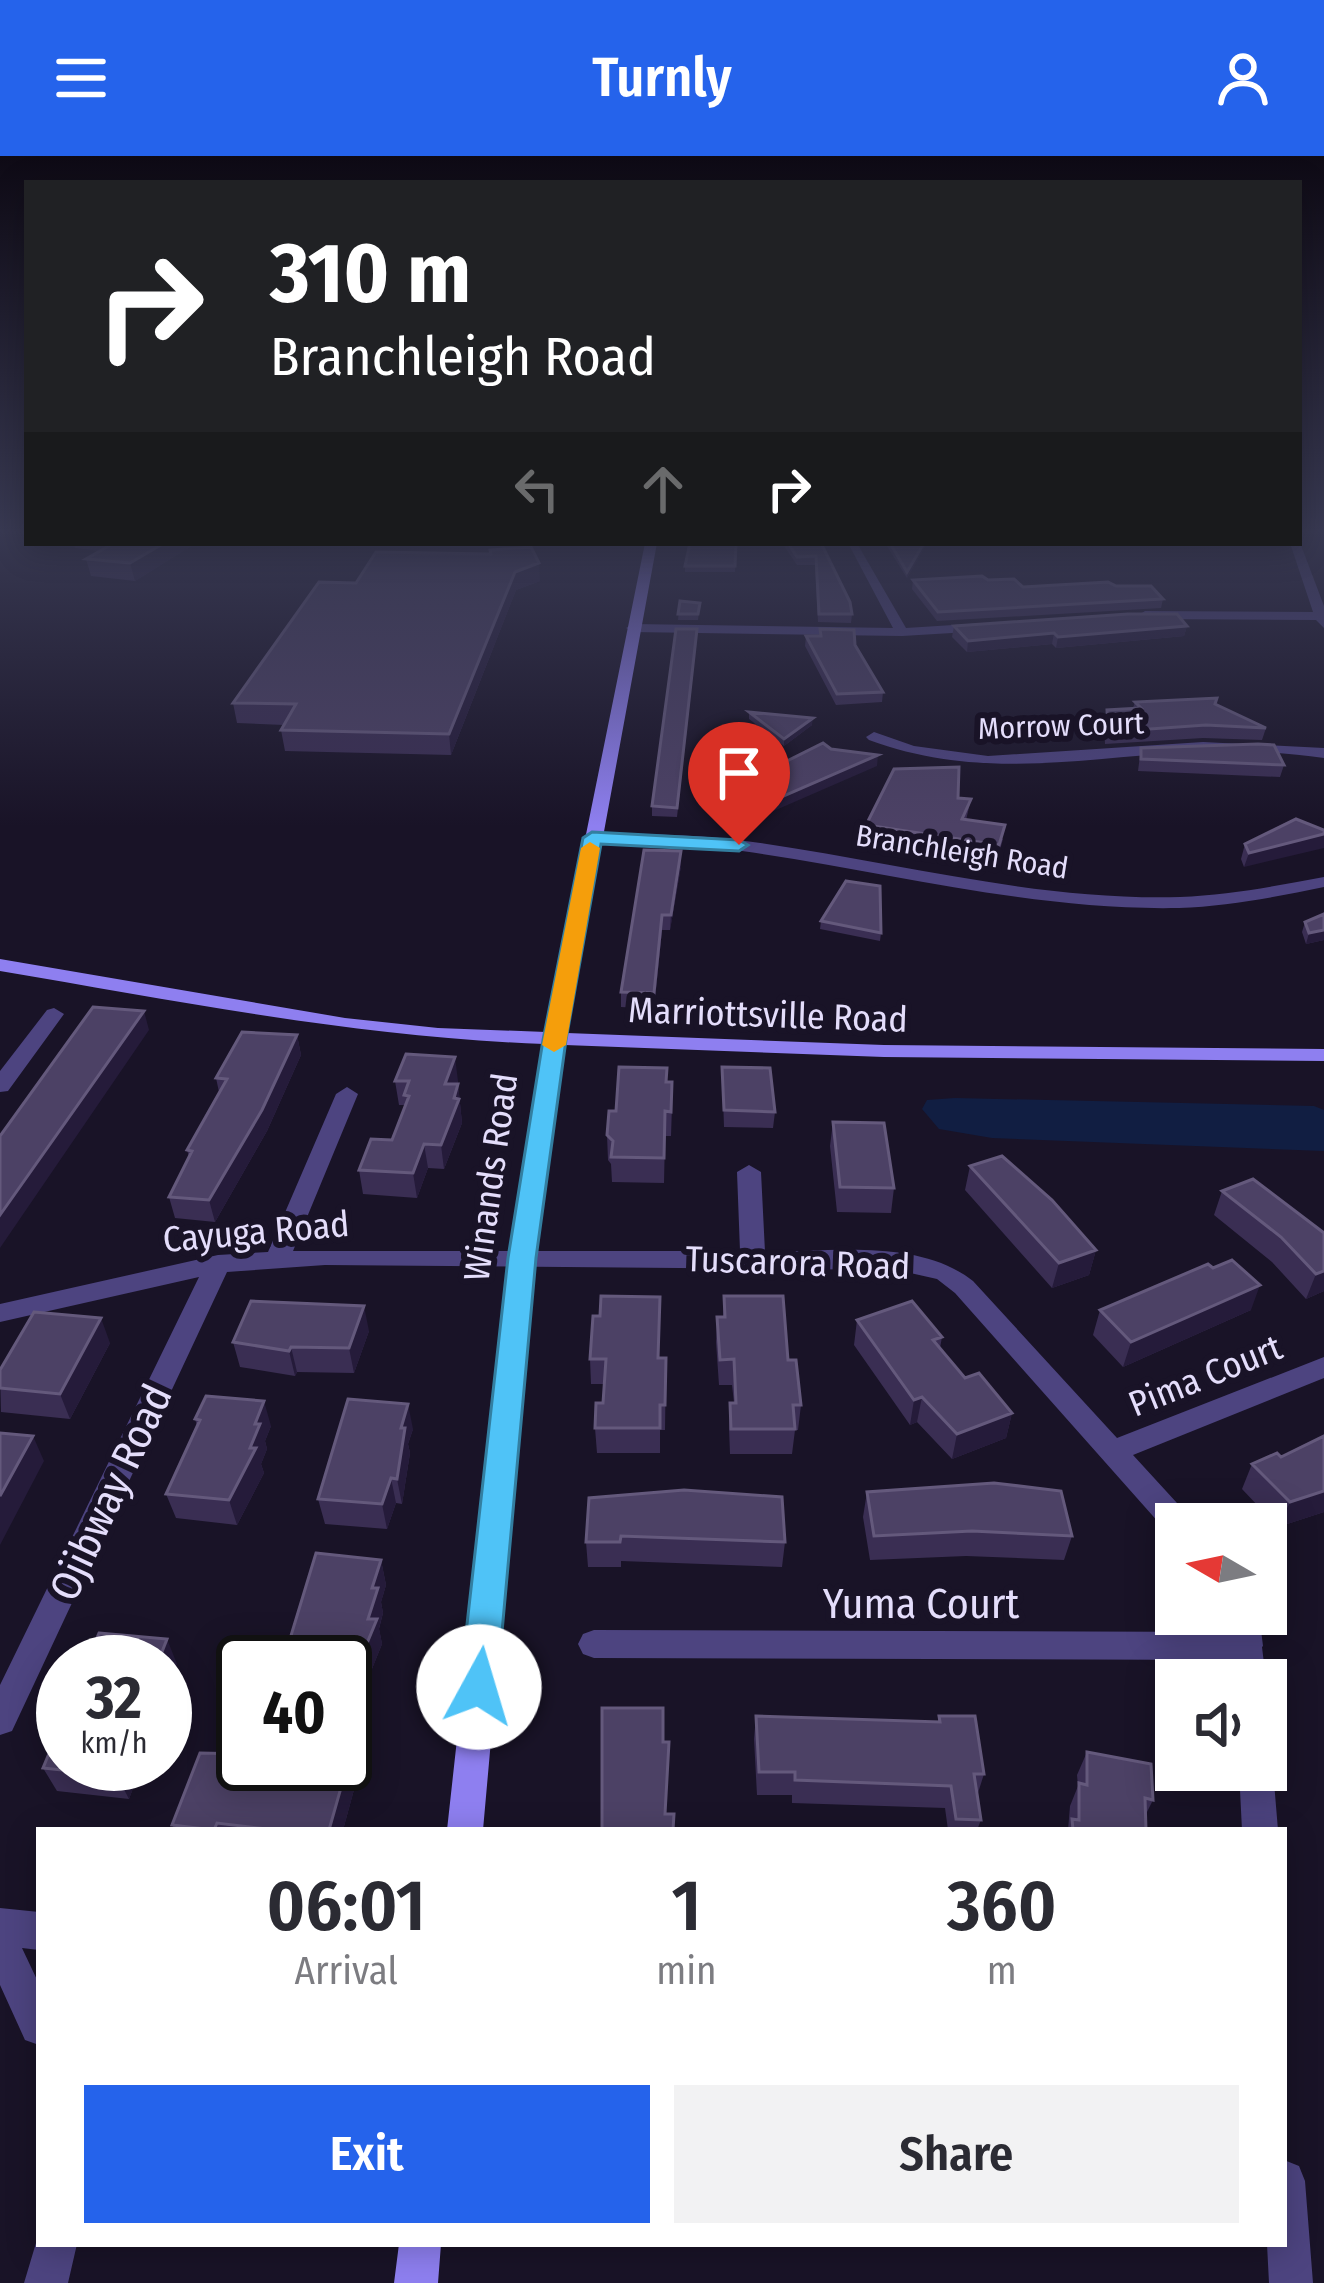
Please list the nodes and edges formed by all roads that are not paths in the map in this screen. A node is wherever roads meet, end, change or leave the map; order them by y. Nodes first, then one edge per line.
1 (899, 627) edge
2 (972, 627) edge
3 (633, 628) joint
4 (902, 632) junction
5 (874, 736) dead end
6 (1324, 753) edge
7 (592, 838) junction
8 (1324, 882) edge
9 (0, 965) edge
10 (54, 1014) dead end
11 (555, 1040) junction
12 (1324, 1054) edge
13 (0, 1086) edge
14 (347, 1094) dead end
15 (749, 1172) dead end
16 (522, 1258) junction
17 (277, 1259) junction
18 (753, 1259) junction
19 (218, 1264) junction
20 (0, 1312) edge
21 (1324, 1367) edge
22 (1113, 1451) junction
23 (1159, 1503) edge
24 (1155, 1632) edge
25 (594, 1643) dead end
26 (0, 1720) edge
27 (1257, 1791) edge
28 (465, 1827) edge
29 (1260, 1827) edge
30 (0, 1927) edge
31 (36, 1931) edge
32 (0, 1943) edge
33 (36, 2020) edge
34 (1287, 2225) edge
35 (55, 2247) edge
36 (420, 2247) edge
37 (46, 2283) edge
38 (416, 2283) edge
39 (1291, 2283) edge

1 - 4 street
2 - 4 street
3 - 4 street
3 - 7 street, Winands Road
5 - 6 street, Morrow Court
7 - 8 street, Branchleigh Road
7 - 11 street, Winands Road
9 - 11 street, Marriottsville Road
10 - 13 street
11 - 12 street, Marriottsville Road
11 - 16 street, Winands Road
14 - 17 street
15 - 18 street
16 - 17 street, Cayuga Road
16 - 18 street, Tuscarora Road
16 - 28 street, Winands Road
17 - 19 street, Cayuga Road
18 - 22 street, Tuscarora Road
19 - 20 street, Cayuga Road
19 - 26 street, Ojibway Road
21 - 22 street, Pima Court
22 - 23 street, Tuscarora Road
24 - 25 street, Yuma Court
27 - 29 street
30 - 31 street
32 - 33 street
34 - 39 street
35 - 37 street
36 - 38 street

